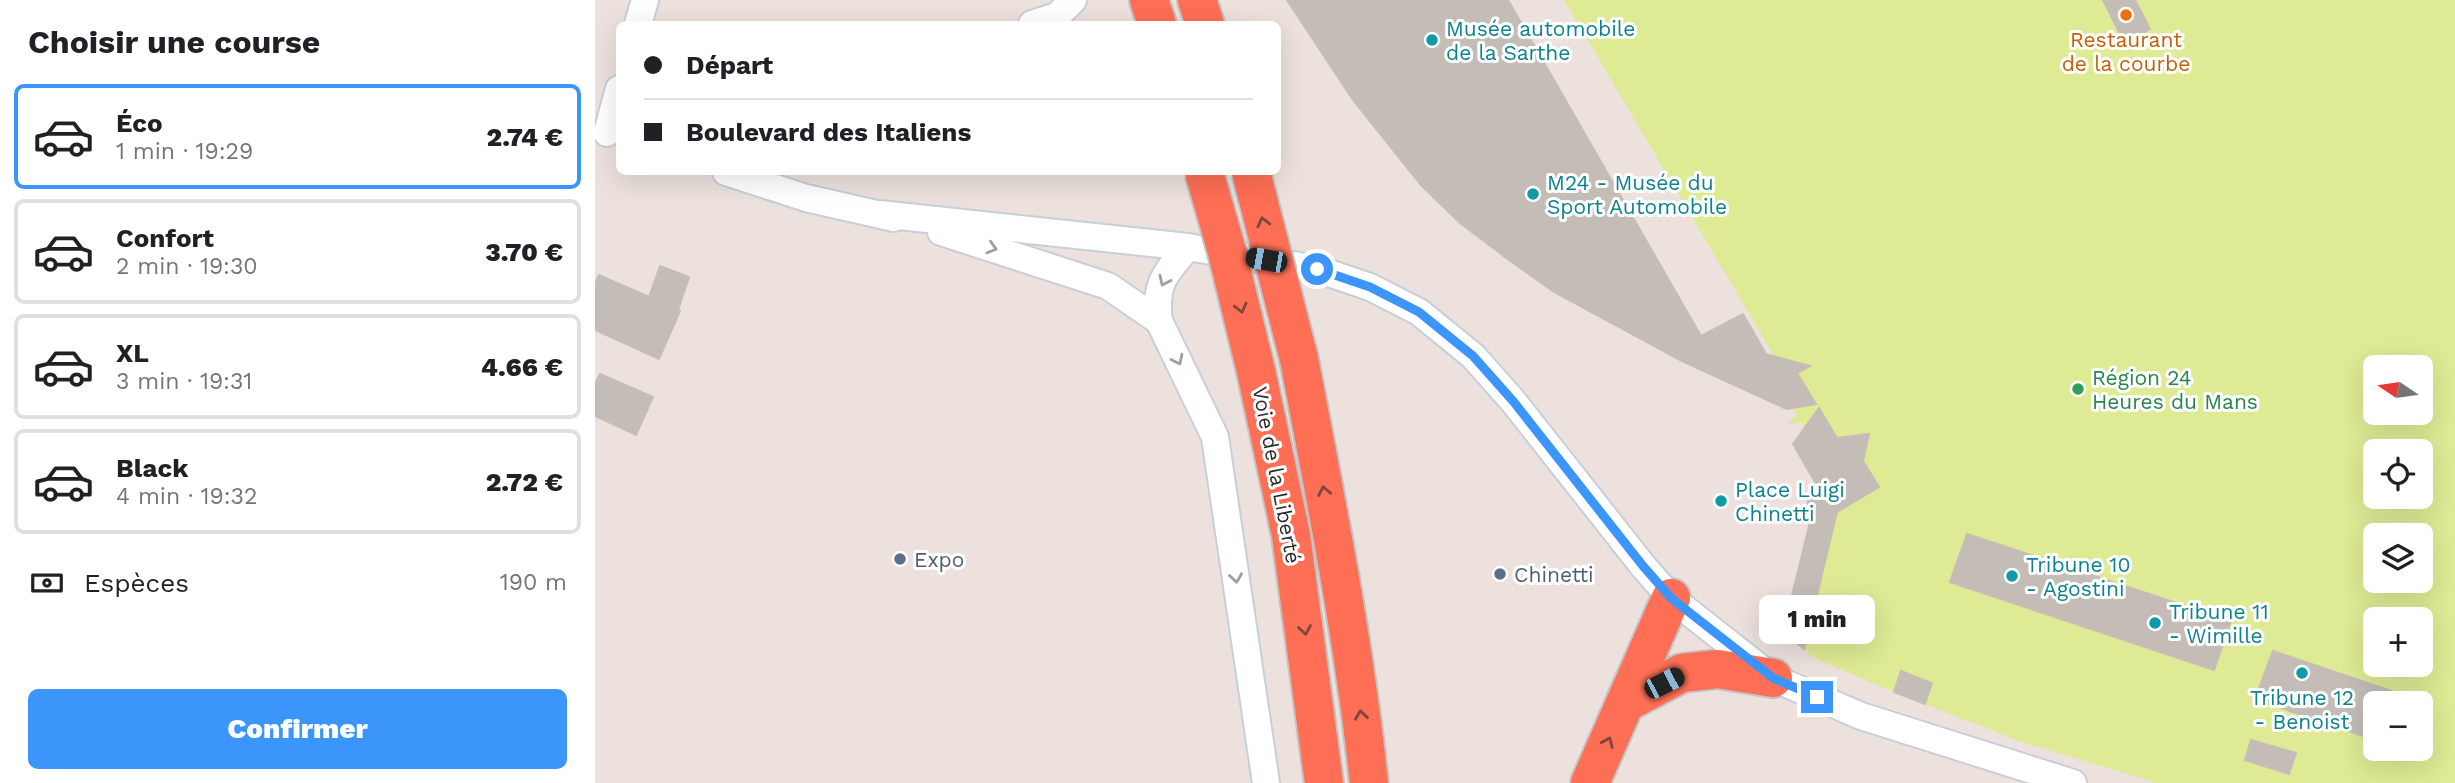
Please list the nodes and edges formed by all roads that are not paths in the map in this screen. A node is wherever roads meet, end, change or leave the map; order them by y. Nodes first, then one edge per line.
1 (645, 0) edge
2 (1073, 0) edge
3 (1149, 0) edge
4 (1197, 0) edge
5 (639, 21) edge
6 (1041, 21) edge
7 (1156, 21) edge
8 (1204, 21) edge
9 (616, 100) edge
10 (607, 133) edge
11 (735, 175) edge
12 (1205, 175) edge
13 (1252, 175) edge
14 (880, 214) junction
15 (1188, 247) junction
16 (1159, 321) junction
17 (1671, 598) junction
18 (1773, 678) junction
19 (1627, 702) junction
20 (1266, 783) edge
21 (1324, 783) edge
22 (1369, 783) edge
23 (1590, 783) edge
24 (2073, 783) edge

1 - 5 street
2 - 6 street
3 - 7 highway
4 - 8 highway
9 - 10 street
11 - 14 street
12 -> 21 highway, Voie de la Liberté, bridge
22 -> 13 highway, Voie de la Liberté, bridge
14 - 15 street
14 -> 16 street
15 -> 16 street
15 - 17 street
16 -> 20 street
17 - 18 street
17 - 19 highway
18 - 19 highway
18 - 24 street
23 -> 19 highway

